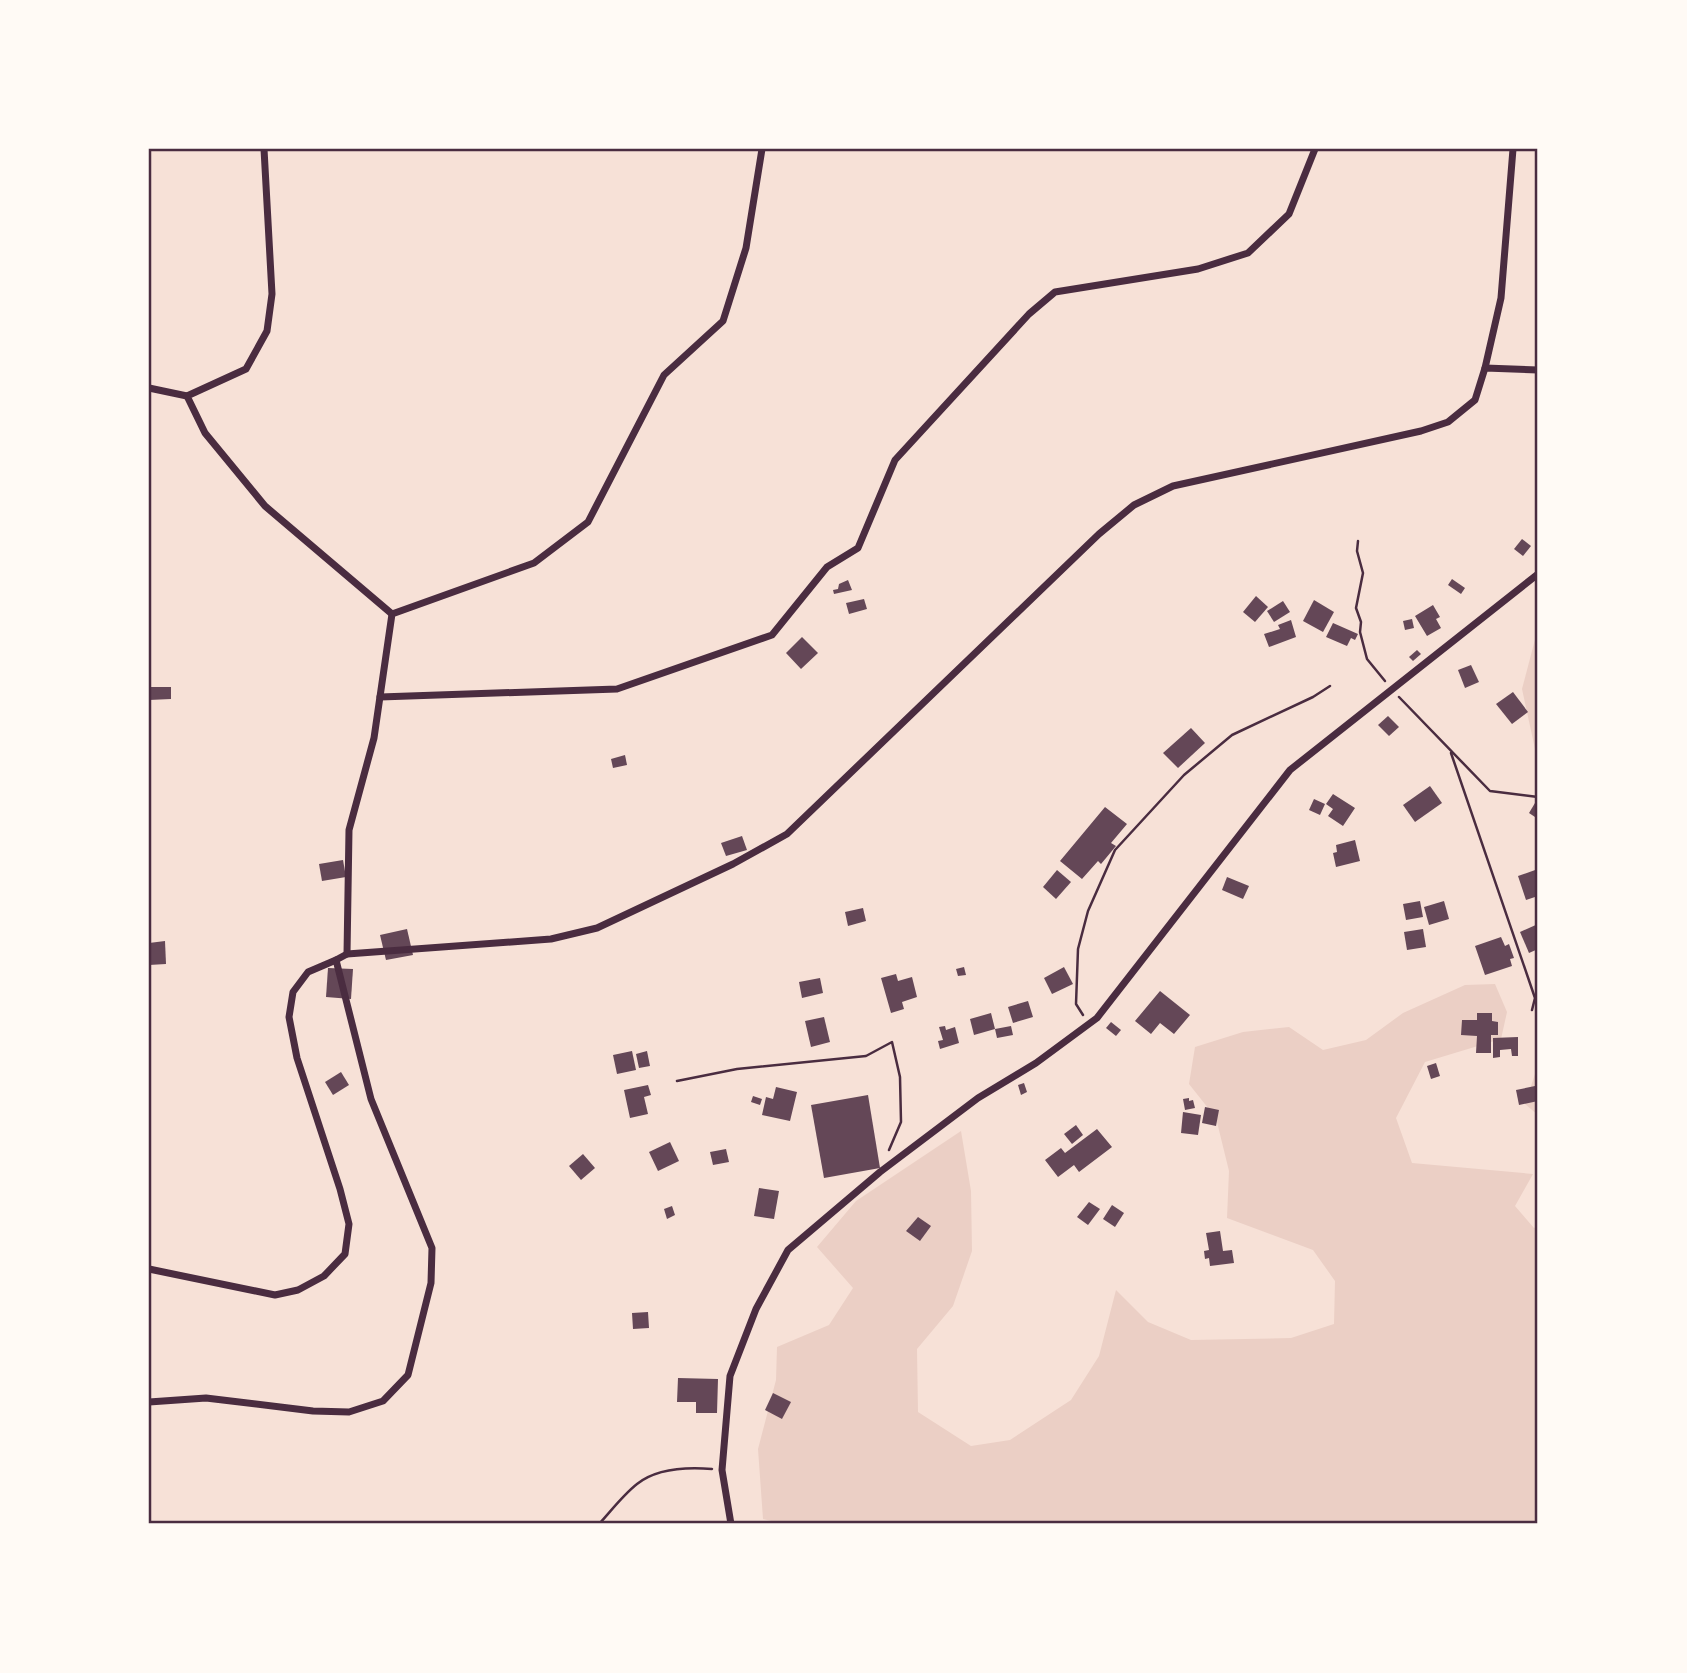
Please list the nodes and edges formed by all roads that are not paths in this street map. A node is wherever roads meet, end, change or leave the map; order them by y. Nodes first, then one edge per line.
1 (264, 149) edge
2 (762, 149) edge
3 (1315, 149) edge
4 (1513, 149) edge
5 (1485, 368) junction
6 (1538, 370) edge
7 (149, 388) edge
8 (187, 396) junction
9 (1538, 574) edge
10 (392, 614) junction
11 (380, 697) junction
12 (347, 954) junction
13 (336, 960) junction
14 (149, 1269) edge
15 (149, 1402) edge
16 (731, 1524) edge

1 - 8 street
2 - 10 street
3 - 11 street
4 - 5 street
5 - 6 street
5 - 12 street
7 - 8 street
8 - 10 street
9 - 16 street
10 - 11 street
11 - 12 street
12 - 13 street
13 - 14 street
13 - 15 street

